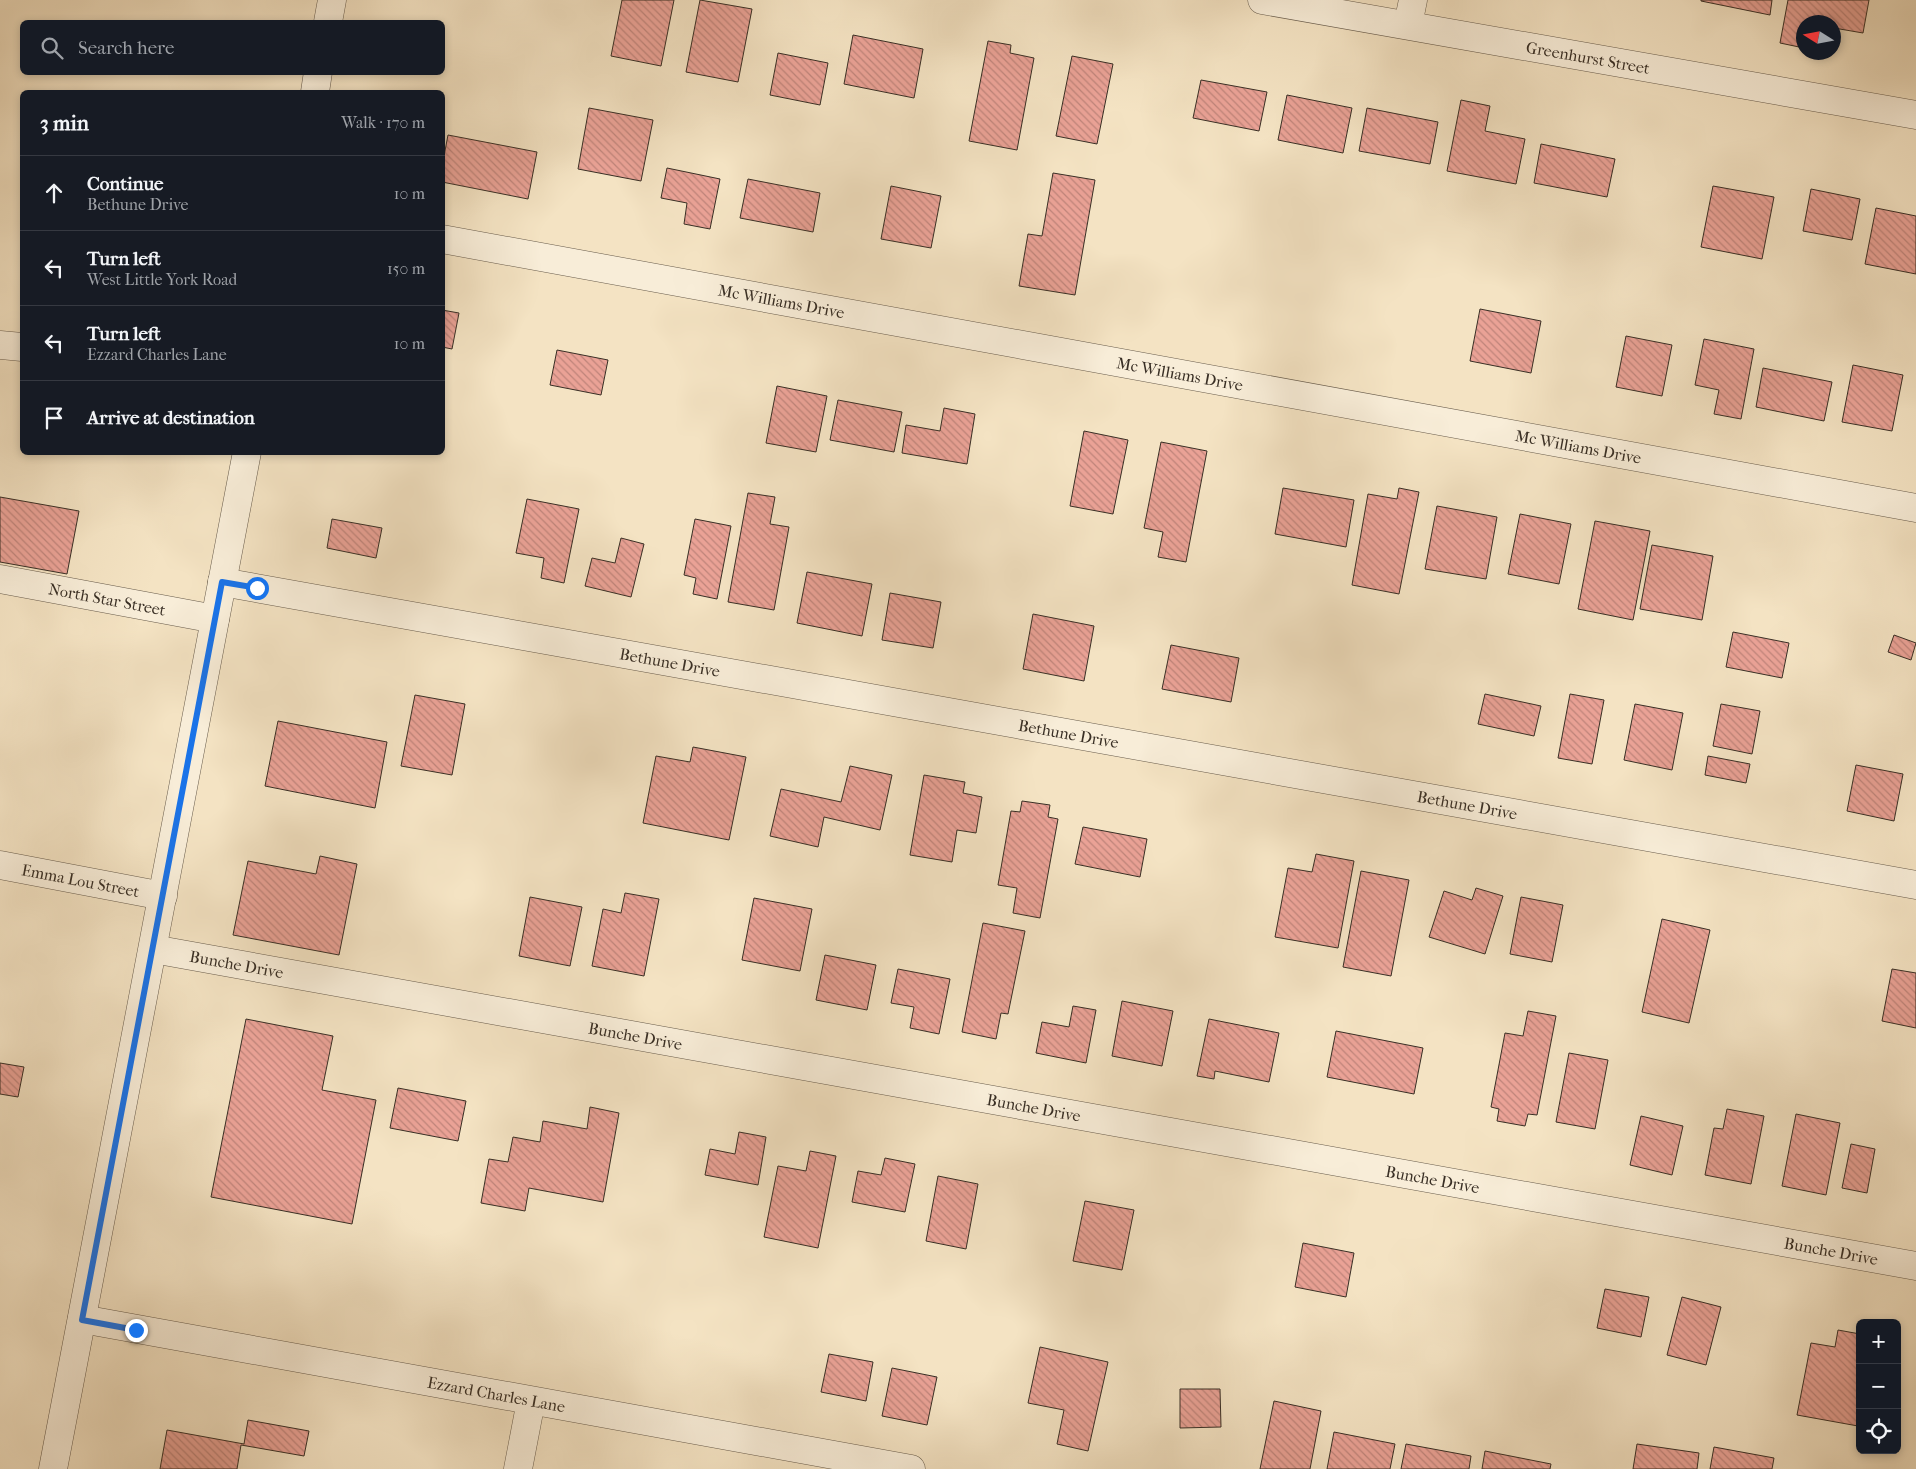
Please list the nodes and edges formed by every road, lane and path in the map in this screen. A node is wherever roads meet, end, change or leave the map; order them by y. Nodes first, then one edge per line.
1 (332, 0) edge
2 (1262, 0) edge
3 (1410, 13) edge
4 (328, 20) edge
5 (317, 75) edge
6 (314, 90) edge
7 (1916, 115) edge
8 (445, 240) edge
9 (0, 345) edge
10 (20, 346) edge
11 (246, 455) edge
12 (1916, 508) edge
13 (0, 579) edge
14 (222, 582) junction
15 (215, 619) junction
16 (0, 865) edge
17 (1916, 886) edge
18 (163, 896) junction
19 (152, 949) junction
20 (1916, 1266) edge
21 (82, 1320) junction
22 (531, 1402) junction
23 (52, 1469) edge
24 (518, 1469) edge
25 (911, 1469) edge

1 - 4 street
2 - 3 street, Greenhurst Street
3 - 7 street, Greenhurst Street
5 - 6 street
8 - 12 street, Mc Williams Drive
9 - 10 street
11 - 14 street
13 - 15 street, North Star Street
14 - 15 street
14 - 17 street, Bethune Drive
15 - 18 street
16 - 18 street, Emma Lou Street
18 - 19 street
19 - 20 street, Bunche Drive
19 - 21 street
21 - 22 street, Ezzard Charles Lane
21 - 23 street
22 - 24 street
22 - 25 street, Ezzard Charles Lane

